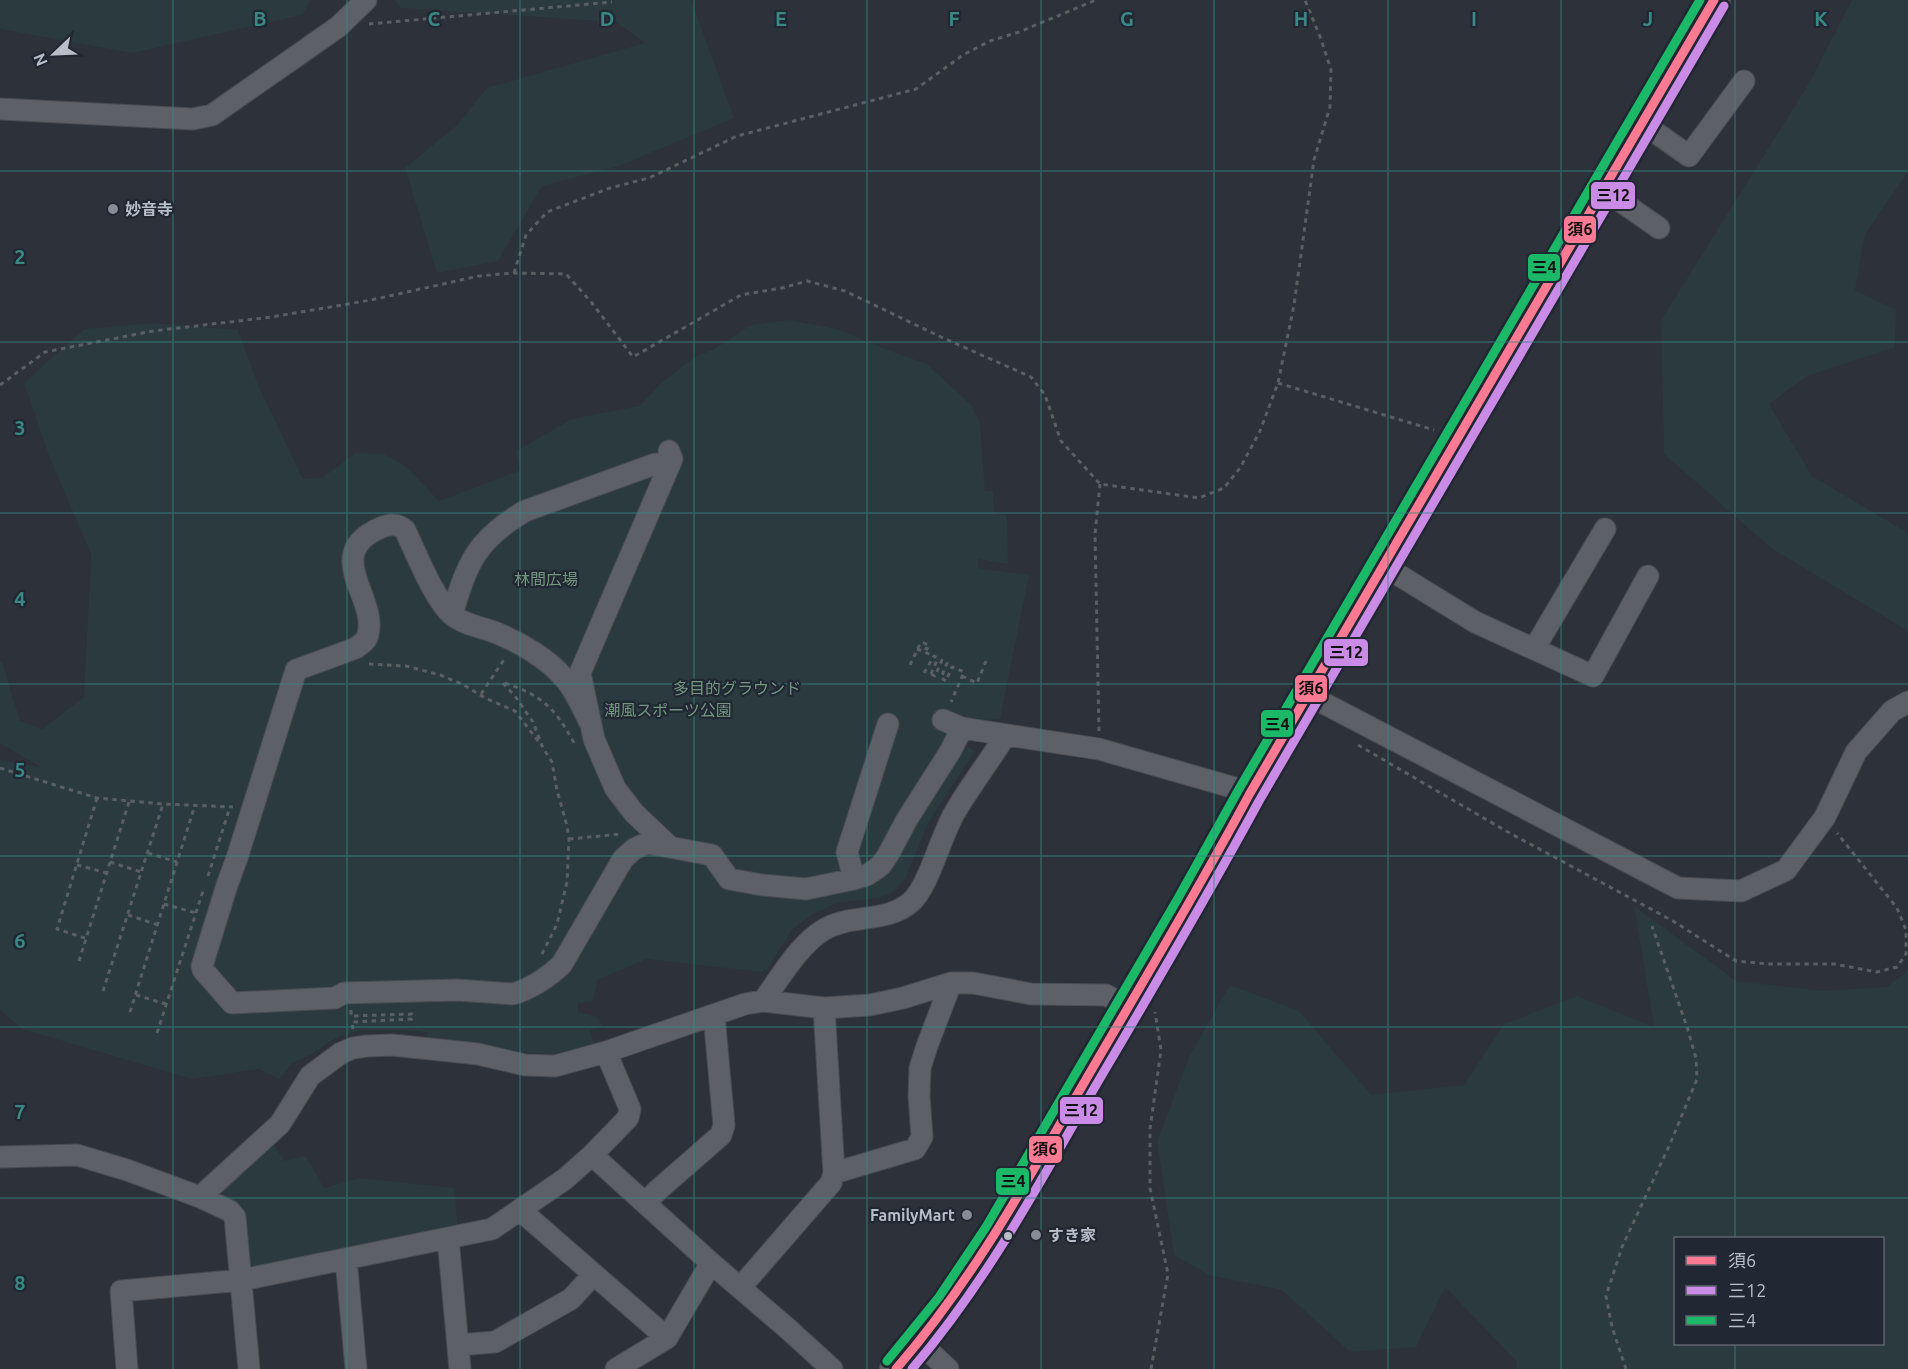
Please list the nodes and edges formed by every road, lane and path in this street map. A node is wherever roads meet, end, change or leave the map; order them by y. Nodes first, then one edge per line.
1 (366, 0) edge
2 (1096, 0) edge
3 (1305, 0) edge
4 (1714, 0) edge
5 (612, 2) dead end
6 (338, 27) junction
7 (1744, 81) dead end
8 (0, 109) edge
9 (1641, 123) junction
10 (1603, 189) junction
11 (1659, 228) dead end
12 (514, 273) junction
13 (1278, 383) junction
14 (0, 385) edge
15 (1459, 438) junction
16 (1101, 484) junction
17 (1605, 529) dead end
18 (1384, 566) junction
19 (1648, 576) dead end
20 (452, 615) junction
21 (919, 641) dead end
22 (917, 649) junction
23 (1534, 649) junction
24 (508, 652) dead end
25 (934, 656) junction
26 (986, 661) dead end
27 (366, 664) dead end
28 (910, 665) dead end
29 (924, 673) dead end
30 (481, 694) junction
31 (1308, 695) junction
32 (1908, 702) edge
33 (589, 722) junction
34 (888, 724) dead end
35 (1005, 736) junction
36 (1351, 741) dead end
37 (543, 748) junction
38 (1099, 749) junction
39 (578, 751) dead end
40 (0, 768) edge
41 (1249, 795) junction
42 (97, 798) junction
43 (129, 802) junction
44 (163, 804) junction
45 (195, 805) junction
46 (230, 807) junction
47 (253, 807) junction
48 (1825, 817) junction
49 (622, 834) dead end
50 (569, 839) junction
51 (671, 847) junction
52 (148, 853) junction
53 (110, 862) junction
54 (177, 862) junction
55 (76, 864) junction
56 (141, 872) junction
57 (107, 873) junction
58 (854, 879) junction
59 (164, 904) junction
60 (196, 913) junction
61 (128, 915) junction
62 (158, 925) junction
63 (1652, 926) dead end
64 (86, 938) junction
65 (78, 961) dead end
66 (537, 963) dead end
67 (951, 983) junction
68 (103, 991) dead end
69 (136, 994) junction
70 (1133, 998) junction
71 (763, 1001) junction
72 (166, 1004) junction
73 (824, 1008) junction
74 (362, 1010) dead end
75 (130, 1012) dead end
76 (714, 1015) junction
77 (156, 1034) dead end
78 (353, 1048) junction
79 (606, 1052) junction
80 (592, 1155) junction
81 (0, 1157) edge
82 (834, 1173) junction
83 (200, 1197) junction
84 (645, 1203) junction
85 (520, 1210) junction
86 (448, 1238) junction
87 (346, 1259) junction
88 (711, 1263) junction
89 (593, 1275) junction
90 (242, 1280) junction
91 (740, 1288) junction
92 (667, 1338) junction
93 (920, 1343) junction
94 (458, 1345) junction
95 (127, 1369) edge
96 (249, 1369) edge
97 (356, 1369) edge
98 (460, 1369) edge
99 (616, 1369) edge
100 (832, 1369) edge
101 (896, 1369) edge
102 (948, 1369) edge
103 (1151, 1369) edge
104 (1626, 1369) edge

1 - 6 street
2 - 12 path
3 - 13 path
4 - 9 highway
5 - 6 path
6 - 8 street
7 - 9 street
9 - 10 highway
10 - 11 street
10 - 15 highway
12 - 14 path
12 - 16 path
13 - 15 path
13 - 16 path
15 - 18 highway
16 - 38 path
17 - 23 street
18 - 23 street
18 - 31 highway
19 - 23 street
20 - 33 street
20 - 33 street
20 - 47 street
21 - 22 path
22 - 25 path
22 - 28 path
24 - 30 path
25 - 26 path
25 - 29 path
27 - 30 path
30 - 37 path
31 - 41 highway
31 - 48 street
32 - 48 street
33 - 51 street
34 - 58 street
35 - 38 street
35 - 58 street
35 - 71 street
36 - 48 path
37 - 39 path
37 - 50 path
38 - 41 street
40 - 42 path
41 - 70 highway
42 - 43 path
42 - 55 path
43 - 44 path
43 - 53 path
44 - 45 path
44 - 52 path
45 - 46 path
45 - 54 path
46 - 47 path
46 - 60 path
47 - 51 street
49 - 50 path
50 - 66 path
51 - 58 street
52 - 54 path
52 - 56 path
53 - 56 path
53 - 57 path
54 - 59 path
55 - 57 path
55 - 64 path
56 - 61 path
57 - 64 path
59 - 60 path
59 - 62 path
60 - 72 path
61 - 62 path
61 - 68 path
62 - 69 path
63 - 104 path
64 - 65 path
67 - 70 street
67 - 73 street
67 - 82 street
69 - 72 path
69 - 75 path
70 - 93 highway
70 - 103 path
71 - 73 street
71 - 76 street
72 - 77 path
73 - 82 street
74 - 78 path
76 - 79 street
76 - 84 street
78 - 79 street
78 - 83 street
79 - 80 street
80 - 84 street
80 - 85 street
81 - 83 street
82 - 91 street
83 - 90 street
84 - 88 street
85 - 86 street
85 - 89 street
86 - 87 street
86 - 94 street
87 - 90 street
87 - 97 street
88 - 91 street
88 - 92 street
89 - 92 street
89 - 94 street
90 - 95 street
90 - 96 street
91 - 100 street
92 - 99 street
93 - 101 highway
93 - 102 street
94 - 98 street

